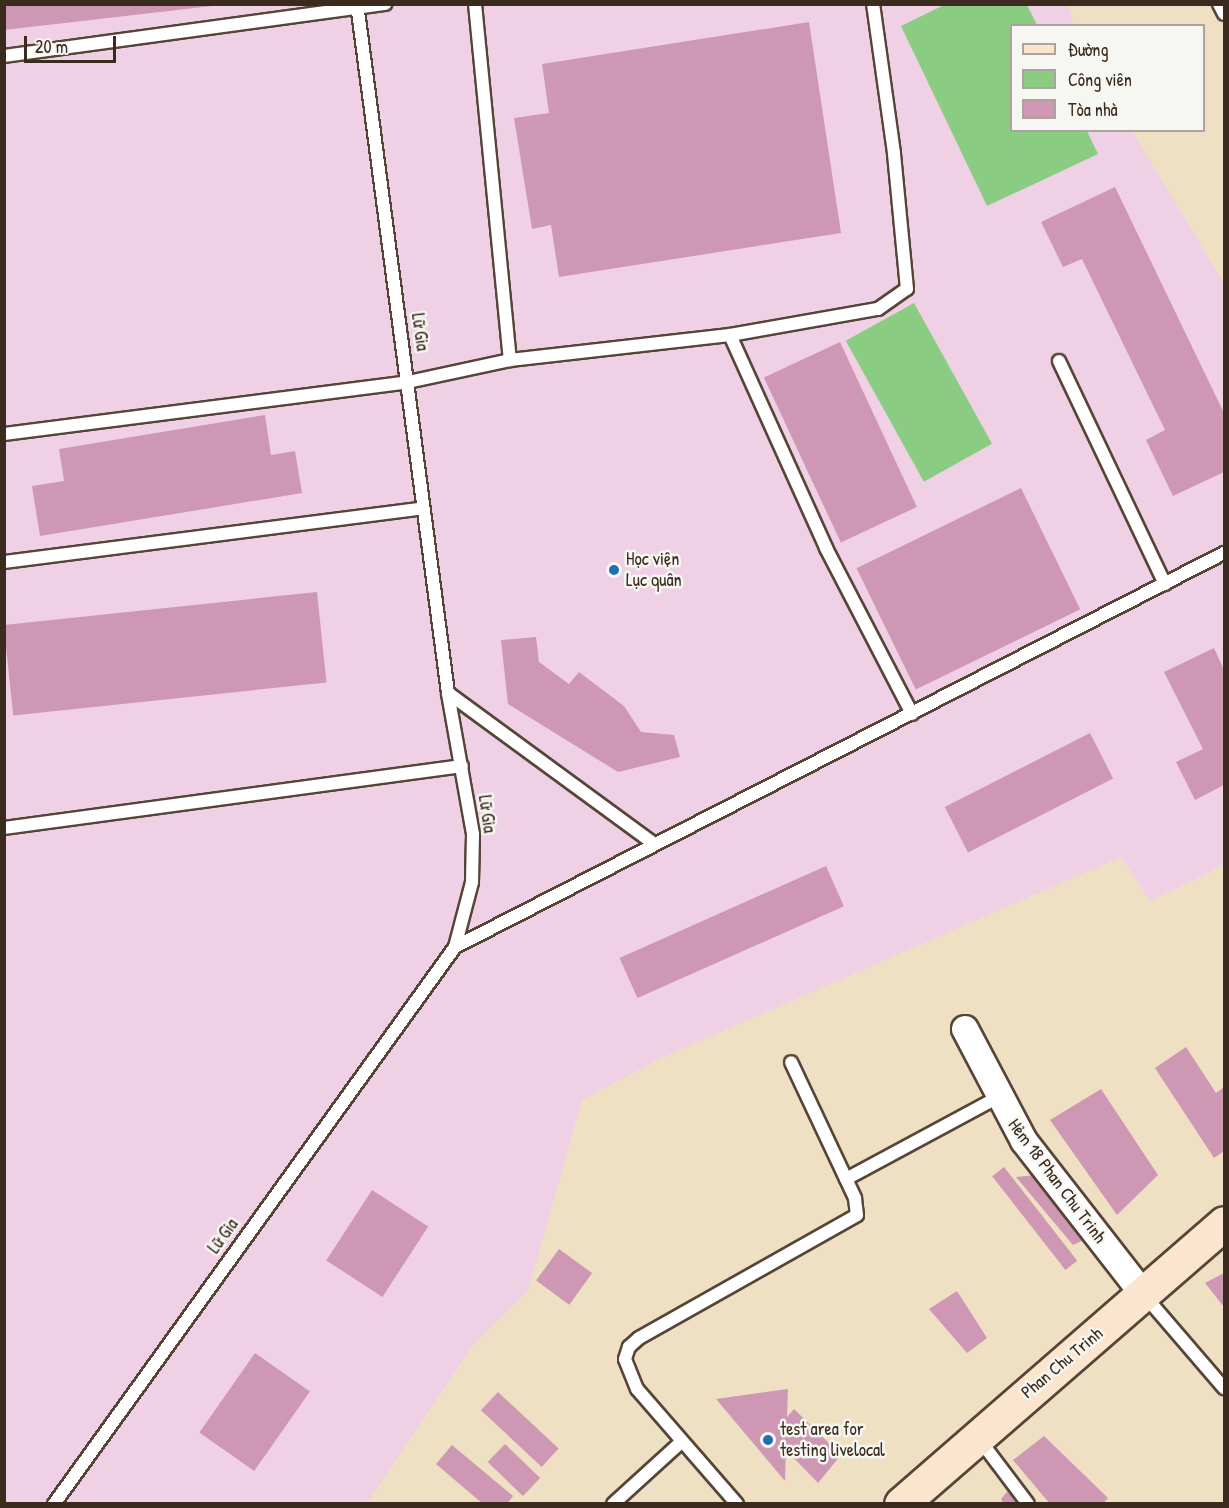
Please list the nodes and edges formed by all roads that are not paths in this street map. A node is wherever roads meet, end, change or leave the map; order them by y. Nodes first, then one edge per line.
1 (385, 4) edge
2 (475, 4) edge
3 (873, 4) edge
4 (1219, 4) edge
5 (357, 7) edge
6 (1224, 14) edge
7 (4, 56) edge
8 (730, 335) junction
9 (510, 360) junction
10 (1059, 361) dead end
11 (408, 382) junction
12 (4, 434) edge
13 (423, 508) junction
14 (1224, 553) edge
15 (4, 562) edge
16 (1166, 584) junction
17 (448, 693) junction
18 (912, 714) junction
19 (462, 766) junction
20 (4, 828) edge
21 (654, 844) junction
22 (455, 947) junction
23 (965, 1029) dead end
24 (791, 1062) dead end
25 (998, 1097) junction
26 (846, 1179) junction
27 (1224, 1223) edge
28 (1143, 1294) junction
29 (1224, 1388) edge
30 (976, 1435) junction
31 (680, 1443) junction
32 (54, 1503) edge
33 (613, 1503) edge
34 (736, 1503) edge
35 (901, 1503) edge
36 (1028, 1503) edge

1 - 5 lane
2 - 9 lane
3 - 8 lane
4 - 6 lane
5 - 7 lane
5 - 11 lane, Lữ Gia
8 - 9 lane
8 - 18 lane
9 - 11 lane
10 - 16 lane
11 - 12 lane
11 - 13 lane, Lữ Gia
13 - 15 lane
13 - 17 lane, Lữ Gia
14 - 16 lane
16 - 18 lane
17 - 19 lane, Lữ Gia
17 - 21 lane
18 - 21 lane
19 - 20 lane
19 - 22 lane, Lữ Gia
21 - 22 lane
22 - 32 lane, Lữ Gia
23 - 25 street, Hẻm 18 Phan Chu Trinh
24 - 26 lane
25 - 26 lane
25 - 28 street, Hẻm 18 Phan Chu Trinh
26 - 31 lane
27 - 28 main road, Phan Chu Trinh
28 - 29 lane
28 - 30 main road, Phan Chu Trinh
30 - 35 main road, Phan Chu Trinh
30 - 36 lane
31 - 33 lane
31 - 34 lane

